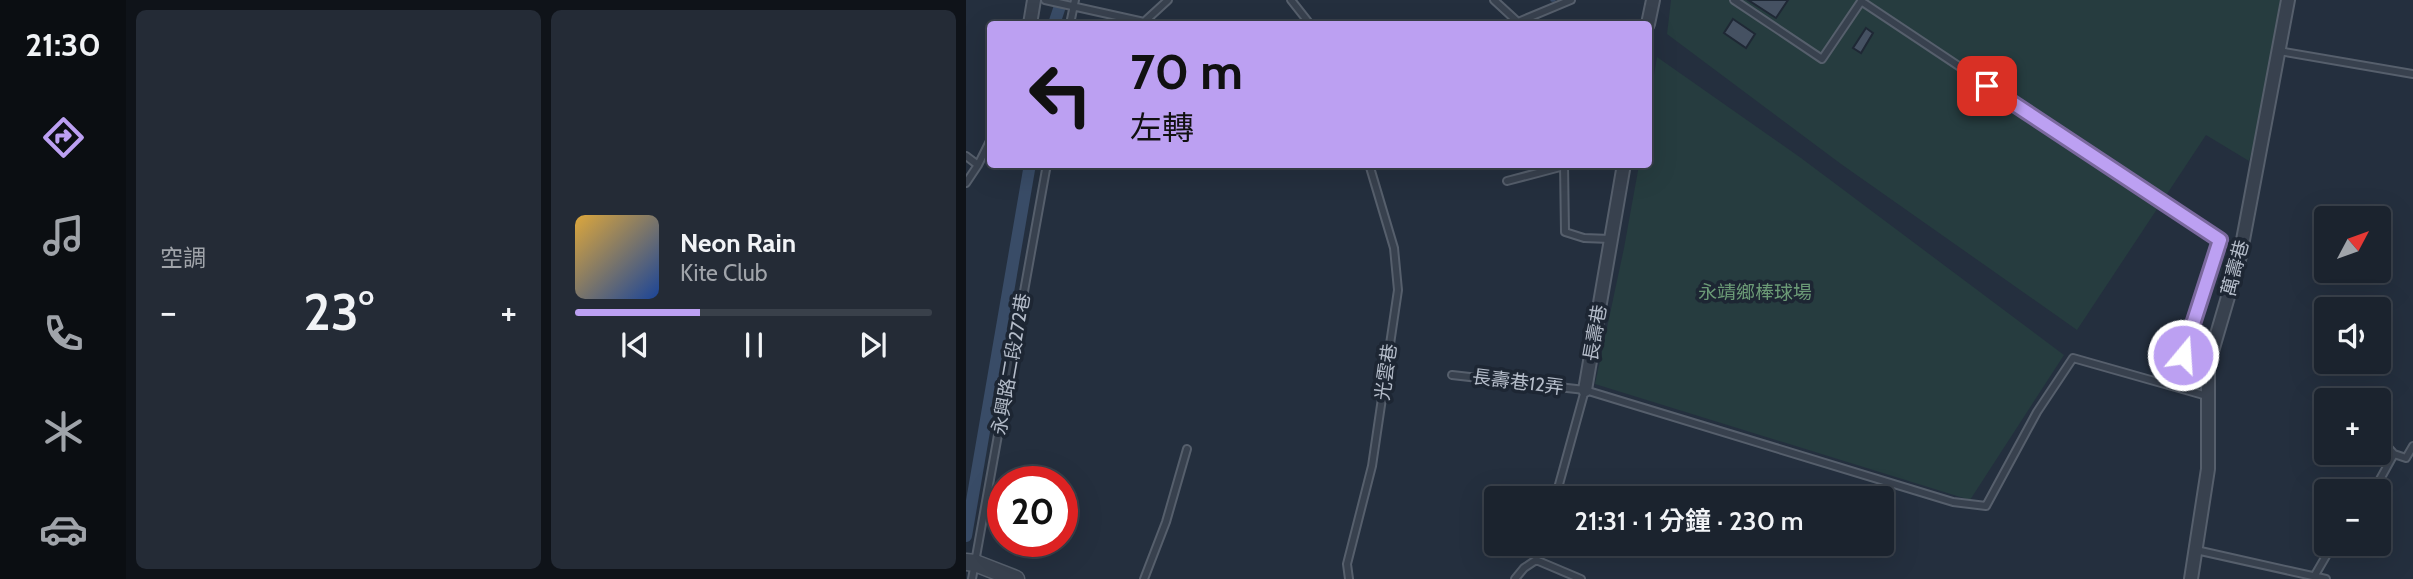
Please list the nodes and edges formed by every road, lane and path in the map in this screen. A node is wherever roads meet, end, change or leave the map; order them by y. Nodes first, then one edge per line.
1 (1034, 0) edge
2 (1168, 0) edge
3 (1291, 0) edge
4 (1494, 0) edge
5 (1571, 0) edge
6 (1734, 0) edge
7 (2288, 0) edge
8 (1047, 1) edge
9 (1650, 1) edge
10 (1861, 1) edge
11 (1071, 3) edge
12 (1030, 21) edge
13 (1070, 21) edge
14 (1140, 21) edge
15 (1145, 21) edge
16 (1308, 21) edge
17 (1517, 21) edge
18 (1524, 21) edge
19 (1648, 21) edge
20 (2279, 51) junction
21 (2413, 74) edge
22 (987, 147) edge
23 (966, 156) edge
24 (978, 165) junction
25 (1046, 168) edge
26 (1370, 168) edge
27 (1553, 168) edge
28 (1564, 168) edge
29 (1623, 168) edge
30 (1507, 181) dead end
31 (966, 183) edge
32 (1611, 239) junction
33 (2208, 365) junction
34 (1452, 374) dead end
35 (1585, 390) junction
36 (2209, 397) junction
37 (2413, 446) edge
38 (1187, 449) dead end
39 (2391, 450) edge
40 (2395, 454) junction
41 (2381, 479) edge
42 (1559, 486) edge
43 (2196, 550) junction
44 (1537, 556) edge
45 (2326, 556) edge
46 (1536, 560) junction
47 (971, 568) edge
48 (2315, 575) junction
49 (1016, 579) edge
50 (1144, 579) edge
51 (1350, 579) edge
52 (1357, 579) edge
53 (1516, 579) edge
54 (1581, 579) edge
55 (2191, 579) edge
56 (2326, 579) edge

1 - 12 street
2 - 15 lane
3 - 16 lane
4 - 17 lane
5 - 18 lane
6 - 10 lane
7 - 20 street, 萬壽巷
8 - 11 lane
9 - 19 street
10 - 33 lane
11 - 13 lane
11 - 14 lane
20 - 21 lane
20 - 33 street, 萬壽巷
22 - 24 lane
23 - 24 lane
24 - 31 lane
25 - 47 lane, 永興路二段272巷
26 - 51 lane, 光雲巷
27 - 30 lane
28 - 32 lane
29 - 32 street, 長壽巷
32 - 35 street, 長壽巷
33 - 36 street, 萬壽巷
34 - 35 lane, 長壽巷12弄
35 - 36 lane, 長壽巷12弄
35 - 42 lane, 長壽巷
36 - 43 street, 萬壽巷
37 - 40 lane
38 - 50 lane
39 - 40 lane
40 - 41 lane
43 - 48 lane
43 - 55 street, 萬壽巷
44 - 46 lane
45 - 48 lane
46 - 53 lane
46 - 54 lane
47 - 49 street
48 - 56 lane
51 - 52 lane

